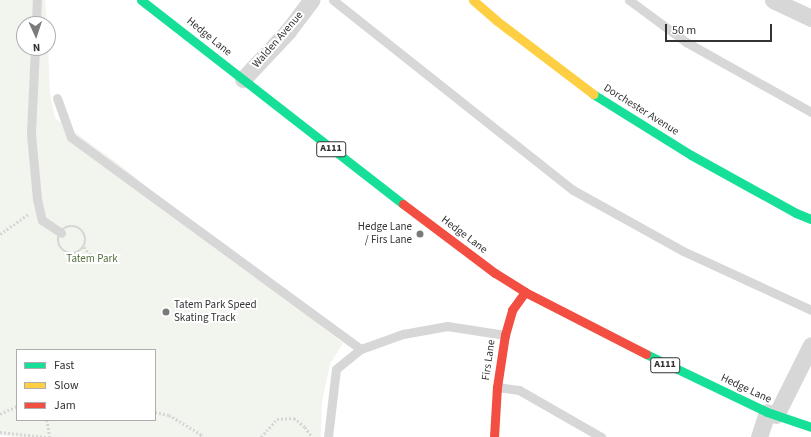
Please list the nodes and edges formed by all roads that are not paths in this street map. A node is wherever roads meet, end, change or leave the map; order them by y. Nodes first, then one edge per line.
1 (37, 0) edge
2 (141, 0) edge
3 (311, 0) edge
4 (333, 0) edge
5 (473, 0) edge
6 (629, 0) edge
7 (772, 0) edge
8 (36, 16) edge
9 (811, 18) edge
10 (35, 56) edge
11 (243, 79) junction
12 (57, 98) dead end
13 (811, 112) edge
14 (811, 219) edge
15 (60, 233) road end
16 (525, 292) junction
17 (811, 310) edge
18 (505, 335) junction
19 (811, 345) edge
20 (361, 349) junction
21 (497, 387) junction
22 (772, 414) junction
23 (811, 427) edge
24 (328, 437) edge
25 (494, 437) edge
26 (601, 437) edge
27 (759, 437) edge

1 - 8 lane
2 - 11 main road, Hedge Lane / A111
3 - 11 street, Walden Avenue
4 - 17 lane
5 - 14 main road, Dorchester Avenue
6 - 13 lane
7 - 9 street
10 - 15 lane
11 - 16 main road, Hedge Lane / A111
12 - 20 lane
16 - 18 main road, Firs Lane
16 - 22 main road, Hedge Lane / A111
18 - 20 lane
18 - 21 main road, Firs Lane
19 - 22 street
20 - 24 lane
21 - 25 main road, Firs Lane
21 - 26 lane
22 - 23 main road, Hedge Lane / A111
22 - 27 street

